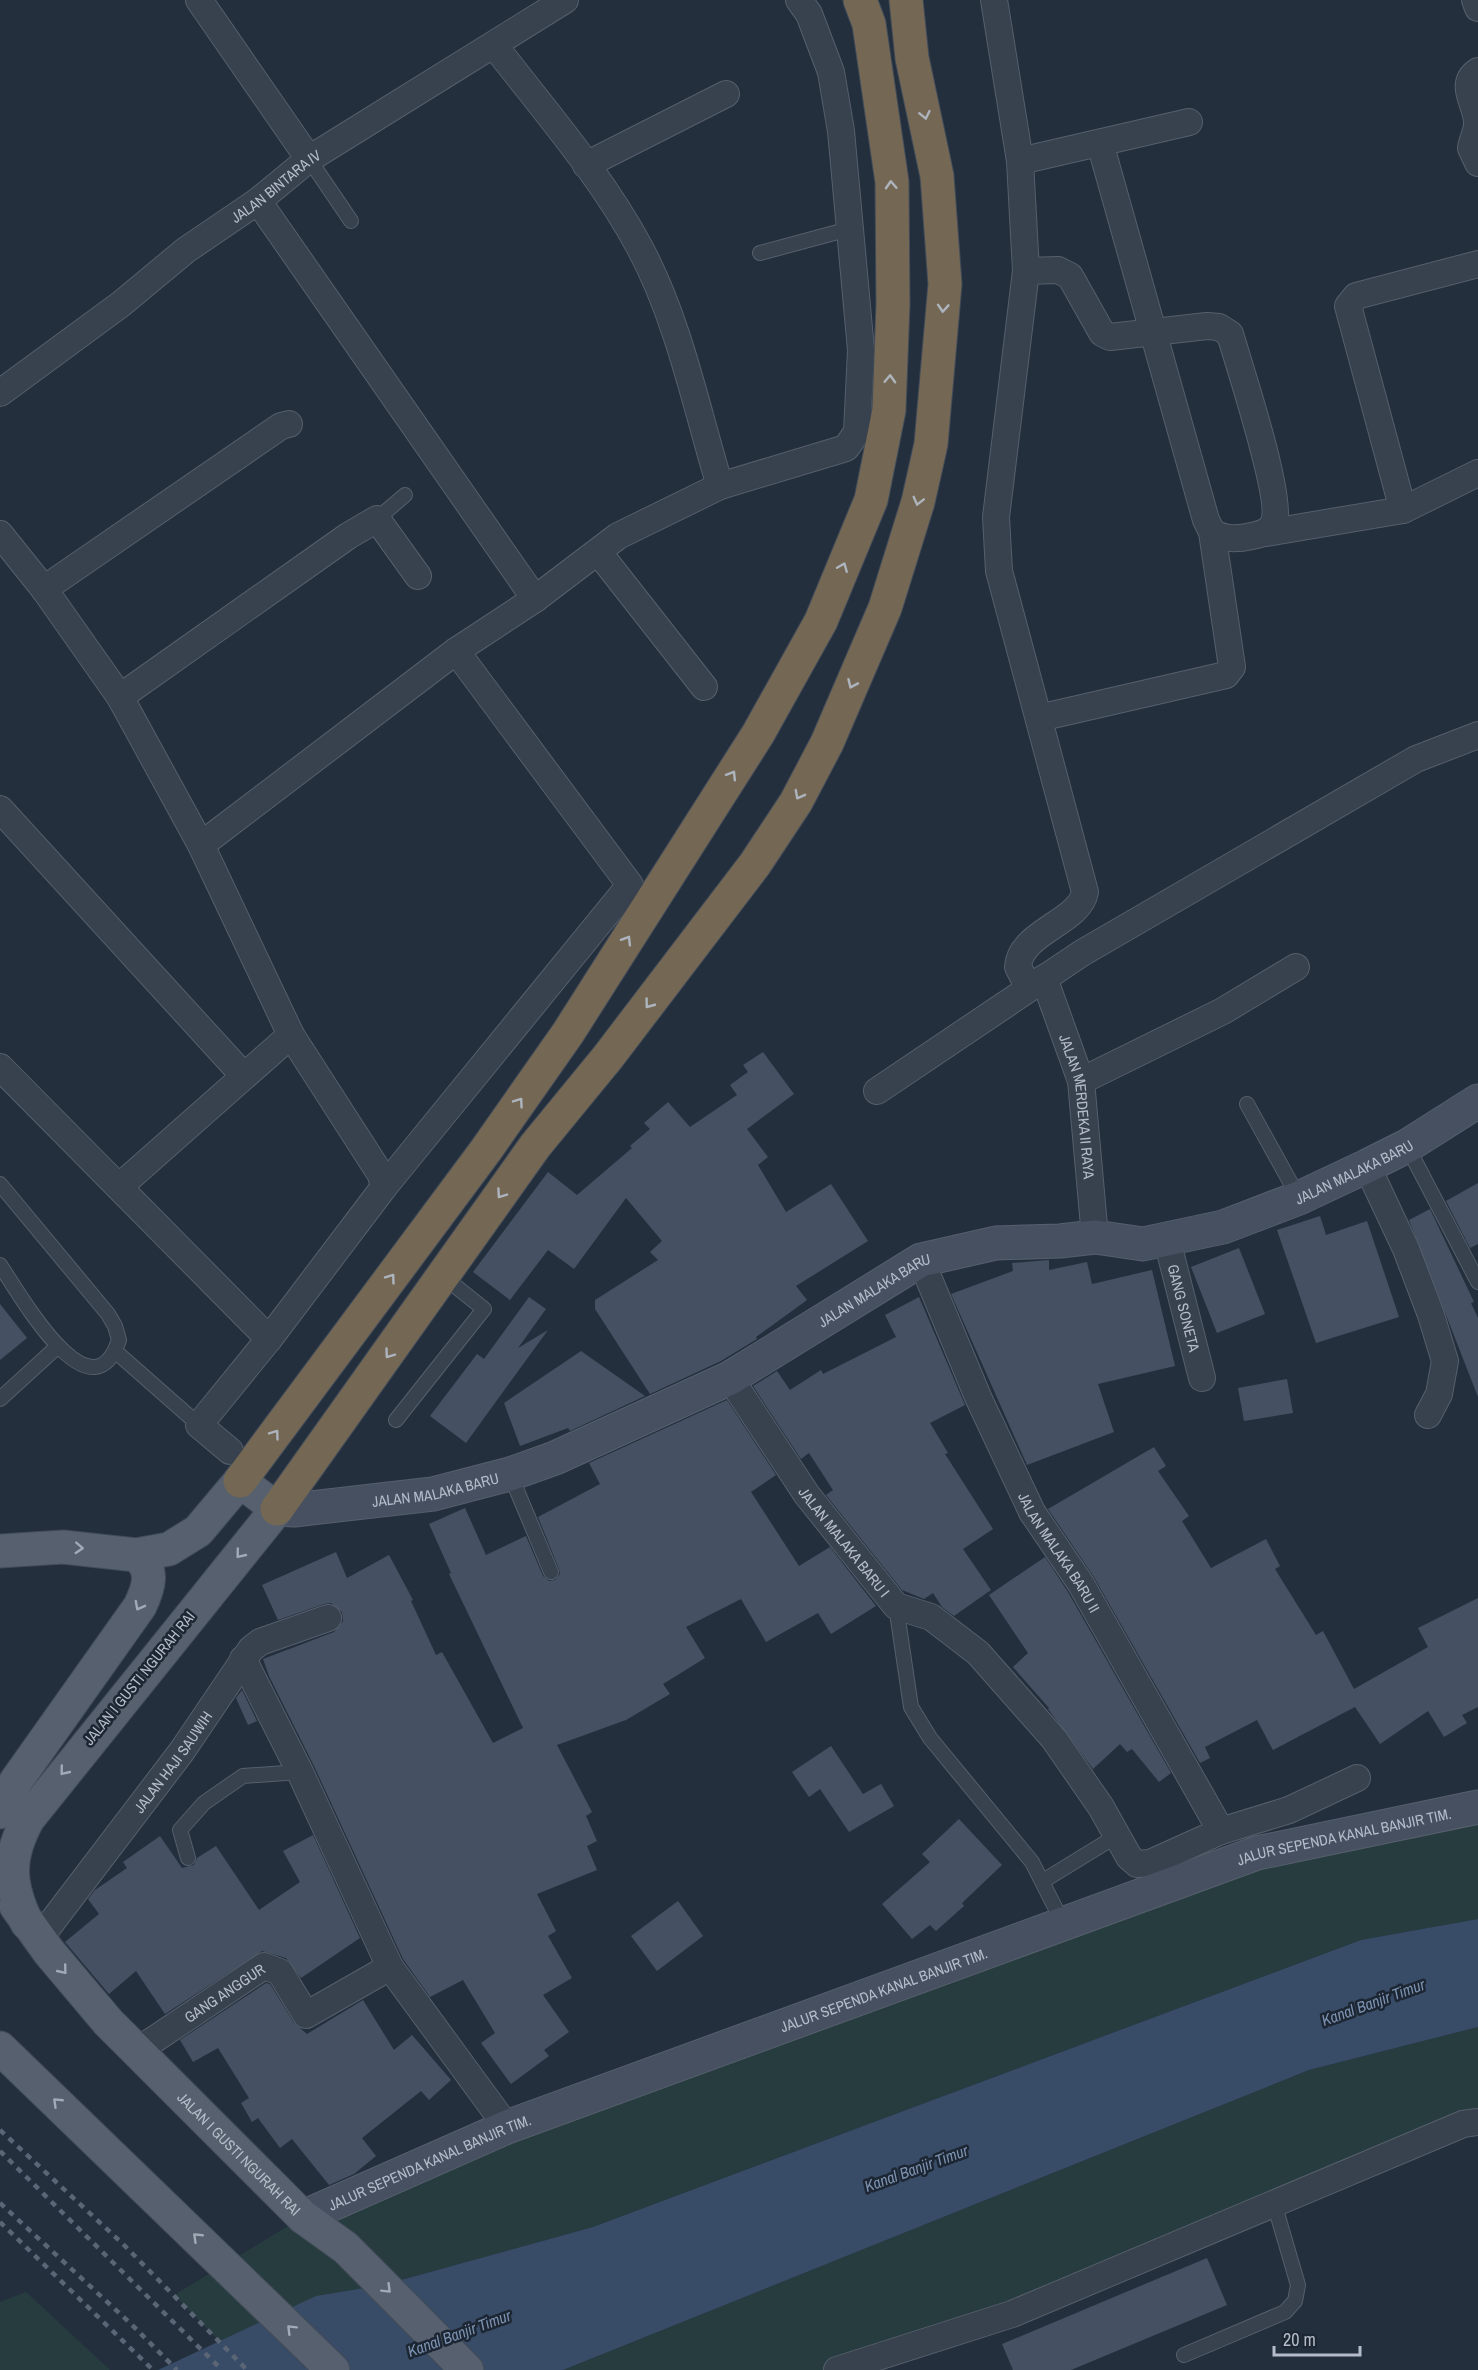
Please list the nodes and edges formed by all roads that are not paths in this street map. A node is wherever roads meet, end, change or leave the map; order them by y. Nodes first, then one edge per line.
1 (200, 0) edge
2 (799, 0) edge
3 (860, 0) edge
4 (887, 0) edge
5 (906, 0) edge
6 (994, 0) edge
7 (1475, 0) edge
8 (552, 4) edge
9 (1478, 8) edge
10 (494, 45) junction
11 (912, 58) junction
12 (1478, 71) edge
13 (726, 94) dead end
14 (1189, 122) dead end
15 (1100, 144) junction
16 (309, 159) junction
17 (1020, 161) junction
18 (1478, 163) edge
19 (586, 165) junction
20 (258, 201) junction
21 (351, 221) dead end
22 (849, 229) junction
23 (760, 253) dead end
24 (1478, 264) edge
25 (1026, 271) junction
26 (1154, 332) junction
27 (0, 392) edge
28 (289, 424) dead end
29 (1478, 473) edge
30 (720, 486) junction
31 (405, 495) dead end
32 (1403, 510) junction
33 (377, 519) junction
34 (1212, 532) junction
35 (1266, 532) junction
36 (0, 534) edge
37 (599, 553) junction
38 (418, 576) dead end
39 (44, 588) junction
40 (535, 599) junction
41 (456, 651) junction
42 (704, 687) dead end
43 (120, 697) junction
44 (1039, 718) junction
45 (1478, 735) edge
46 (0, 809) edge
47 (201, 845) junction
48 (1296, 967) dead end
49 (1036, 983) junction
50 (291, 1035) junction
51 (0, 1067) edge
52 (244, 1076) junction
53 (1081, 1081) junction
54 (877, 1091) dead end
55 (1478, 1101) edge
56 (1247, 1104) dead end
57 (1407, 1146) junction
58 (1367, 1166) junction
59 (0, 1184) edge
60 (119, 1187) junction
61 (384, 1187) junction
62 (1299, 1197) junction
63 (1095, 1237) junction
64 (1167, 1239) junction
65 (921, 1260) junction
66 (0, 1264) edge
67 (444, 1277) junction
68 (1478, 1282) edge
69 (269, 1339) junction
70 (57, 1347) junction
71 (115, 1351) junction
72 (730, 1378) junction
73 (1202, 1378) dead end
74 (0, 1399) edge
75 (1428, 1415) dead end
76 (396, 1420) dead end
77 (199, 1425) junction
78 (230, 1451) dead end
79 (510, 1474) junction
80 (240, 1482) junction
81 (277, 1509) junction
82 (0, 1554) edge
83 (136, 1555) junction
84 (551, 1572) dead end
85 (896, 1606) junction
86 (328, 1618) dead end
87 (243, 1659) junction
88 (300, 1772) junction
89 (1357, 1778) dead end
90 (1478, 1807) edge
91 (0, 1812) edge
92 (1221, 1831) junction
93 (1118, 1835) junction
94 (188, 1858) dead end
95 (0, 1868) edge
96 (1042, 1881) junction
97 (1063, 1923) junction
98 (33, 1931) junction
99 (390, 1967) junction
100 (0, 2048) edge
101 (137, 2051) junction
102 (1478, 2122) edge
103 (507, 2127) junction
104 (1274, 2203) junction
105 (303, 2217) junction
106 (1184, 2355) dead end
107 (333, 2370) edge
108 (467, 2370) edge
109 (837, 2370) edge

1 - 16 street
2 - 22 street
80 -> 3 highway
4 - 11 highway
5 - 11 highway
6 - 17 street
7 - 9 street
8 - 10 street, JALAN BINTARA IV
10 - 16 street, JALAN BINTARA IV
10 - 19 street
11 -> 67 highway
12 - 18 street
13 - 19 street
14 - 15 street
15 - 17 street
15 - 26 street
16 - 20 street, JALAN BINTARA IV
16 - 21 lane
17 - 25 street
19 - 30 street
20 - 27 street, JALAN BINTARA IV
20 - 40 street
22 - 23 lane
22 - 30 street
24 - 32 street
25 - 26 street
25 - 44 street
26 - 34 street
26 - 35 street
28 - 39 street
29 - 32 street
30 - 37 street
31 - 33 lane
32 - 35 street
33 - 38 street
33 - 43 street
34 - 35 street
34 - 44 street
36 - 39 street
37 - 40 street
37 - 42 street
39 - 43 street
40 - 41 street
41 - 47 street
41 - 61 street
43 - 47 street
44 - 49 street, JALAN MERDEKA II RAYA
45 - 49 street
46 - 52 street
47 - 50 street
48 - 53 street
49 - 53 street, JALAN MERDEKA II RAYA
49 - 54 street
50 - 52 street
50 - 61 street
51 - 60 street
52 - 60 street
53 - 63 street, JALAN MERDEKA II RAYA
55 - 57 street, JALAN MALAKA BARU
56 - 62 lane
57 - 58 street, JALAN MALAKA BARU
57 - 68 lane
58 - 62 street, JALAN MALAKA BARU
58 - 75 street
59 - 71 lane
60 - 69 street
61 - 69 street
62 - 64 street, JALAN MALAKA BARU
63 - 64 street, JALAN MALAKA BARU
63 - 65 street, JALAN MALAKA BARU
64 - 73 street, GANG SONETA
65 - 72 street, JALAN MALAKA BARU
65 - 92 street, JALAN MALAKA BARU II
66 - 70 lane
67 - 76 lane
67 -> 81 highway
69 - 77 street
70 - 71 lane
70 - 74 lane
71 - 77 lane
72 - 79 street, JALAN MALAKA BARU
72 - 85 street, JALAN MALAKA BARU I
77 - 78 street
79 - 81 street, JALAN MALAKA BARU
79 - 84 lane
80 - 81 main road
80 - 83 main road
81 -> 98 main road, JALAN I GUSTI NGURAH RAI
82 -> 83 main road
83 -> 91 main road
85 - 93 street
85 - 96 lane, JALAN MALAKA BARU I
86 - 87 street, JALAN HAJI SAUWIH
87 - 88 street
87 - 98 street, JALAN HAJI SAUWIH
88 - 94 lane
88 - 99 street
89 - 92 street
90 - 97 street, JALUR SEPENDA KANAL BANJIR TIM.
92 - 93 street
93 - 96 lane
95 - 98 main road, JALAN I GUSTI NGURAH RAI
96 - 97 lane, JALAN MALAKA BARU I
97 - 103 street, JALUR SEPENDA KANAL BANJIR TIM.
98 -> 101 main road, JALAN I GUSTI NGURAH RAI
99 - 101 street, GANG ANGGUR
99 - 103 street
107 -> 100 main road
101 - 105 main road, JALAN I GUSTI NGURAH RAI
102 - 104 street
103 - 105 street, JALUR SEPENDA KANAL BANJIR TIM.
104 - 106 lane
104 - 109 street
105 -> 108 main road, JALAN I GUSTI NGURAH RAI

